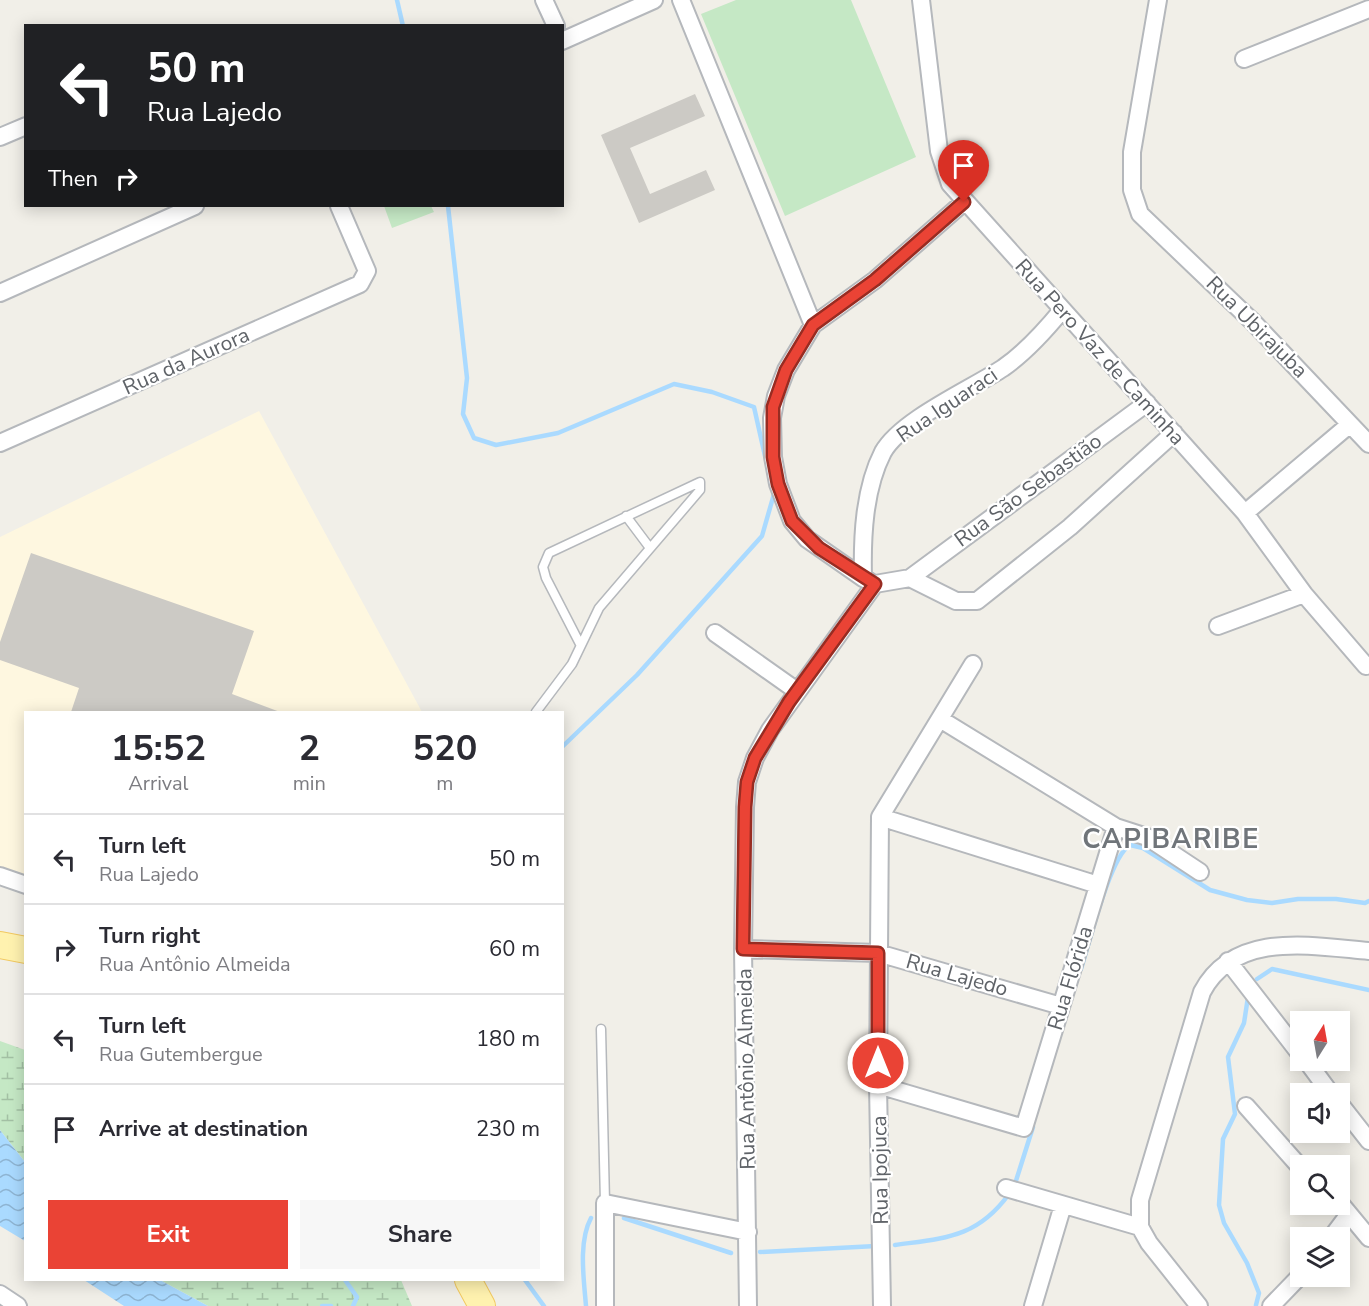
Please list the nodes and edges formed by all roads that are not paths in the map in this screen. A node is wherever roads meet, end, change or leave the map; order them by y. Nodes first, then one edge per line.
1 (544, 0) edge
2 (654, 0) edge
3 (681, 0) edge
4 (921, 0) edge
5 (1158, 0) edge
6 (1369, 9) edge
7 (555, 24) edge
8 (564, 40) edge
9 (1244, 59) dead end
10 (24, 127) edge
11 (0, 137) edge
12 (964, 202) junction
13 (193, 207) edge
14 (339, 207) edge
15 (0, 293) edge
16 (1062, 310) junction
17 (813, 325) junction
18 (1147, 403) junction
19 (1349, 425) junction
20 (1174, 433) junction
21 (0, 442) edge
22 (1369, 444) edge
23 (1245, 513) junction
24 (626, 516) junction
25 (650, 549) junction
26 (910, 578) junction
27 (869, 581) junction
28 (1304, 594) junction
29 (1218, 626) dead end
30 (715, 633) dead end
31 (580, 644) junction
32 (973, 664) dead end
33 (1366, 666) dead end
34 (797, 691) junction
35 (537, 711) edge
36 (940, 719) junction
37 (880, 817) junction
38 (1116, 827) junction
39 (1200, 872) dead end
40 (0, 876) edge
41 (24, 884) edge
42 (1098, 885) junction
43 (0, 945) edge
44 (743, 949) junction
45 (24, 950) edge
46 (1369, 951) edge
47 (878, 953) junction
48 (1228, 961) junction
49 (1061, 1006) junction
50 (602, 1029) dead end
51 (1290, 1041) edge
52 (1313, 1071) edge
53 (1323, 1083) edge
54 (878, 1085) junction
55 (1246, 1106) dead end
56 (1350, 1117) edge
57 (1369, 1141) edge
58 (1290, 1156) edge
59 (1013, 1190) dead end
60 (605, 1203) junction
61 (1063, 1204) junction
62 (1349, 1215) edge
63 (1140, 1227) junction
64 (748, 1232) junction
65 (1369, 1238) edge
66 (469, 1281) edge
67 (1290, 1286) edge
68 (0, 1294) edge
69 (18, 1306) edge
70 (482, 1306) edge
71 (604, 1306) edge
72 (748, 1306) edge
73 (882, 1306) edge
74 (1033, 1306) edge
75 (1199, 1306) edge
76 (1271, 1306) edge

1 - 7 street
2 - 8 street
3 - 17 street
4 - 12 street, Rua Pero Vaz de Caminha
5 - 19 street, Rua Ubirajuba
6 - 9 street
10 - 11 street
12 - 16 street, Rua Pero Vaz de Caminha
12 - 17 street
13 - 15 street
14 - 21 street, Rua da Aurora
16 - 18 street, Rua Pero Vaz de Caminha
16 - 27 street, Rua Iguaraci
17 - 27 street
18 - 20 street, Rua Pero Vaz de Caminha
18 - 26 street, Rua São Sebastião
19 - 22 street, Rua Ubirajuba
19 - 23 street
20 - 23 street, Rua Pero Vaz de Caminha
20 - 26 street
23 - 28 street, Rua Pero Vaz de Caminha
24 - 25 lane
24 - 25 lane
24 - 31 lane
25 - 31 lane
26 - 27 street
27 - 34 street, Rua Antônio Almeida
28 - 29 street
28 - 33 street, Rua Pero Vaz de Caminha
30 - 34 street
31 - 35 lane
32 - 36 street
34 - 44 street, Rua Antônio Almeida
36 - 37 street
36 - 38 street
37 - 42 street
37 - 47 street, Rua Ipojuca
38 - 39 street
38 - 42 street, Rua Flórida
40 - 41 street
42 - 49 street, Rua Flórida
43 - 45 main road
44 - 47 street, Rua Lajedo
44 - 64 street, Rua Antônio Almeida
46 - 48 street
47 - 49 street, Rua Lajedo
47 - 54 street, Rua Ipojuca
48 - 51 street
48 - 63 street
49 - 54 street, Rua Flórida
50 - 60 lane
52 - 53 street
54 - 73 street, Rua Ipojuca
55 - 58 street
56 - 57 street
59 - 61 street
60 - 64 street
60 - 71 street
61 - 63 street
61 - 74 street
62 - 65 street
63 - 75 street
64 - 72 street, Rua Antônio Almeida
66 - 70 main road
67 - 76 street
68 - 69 street

